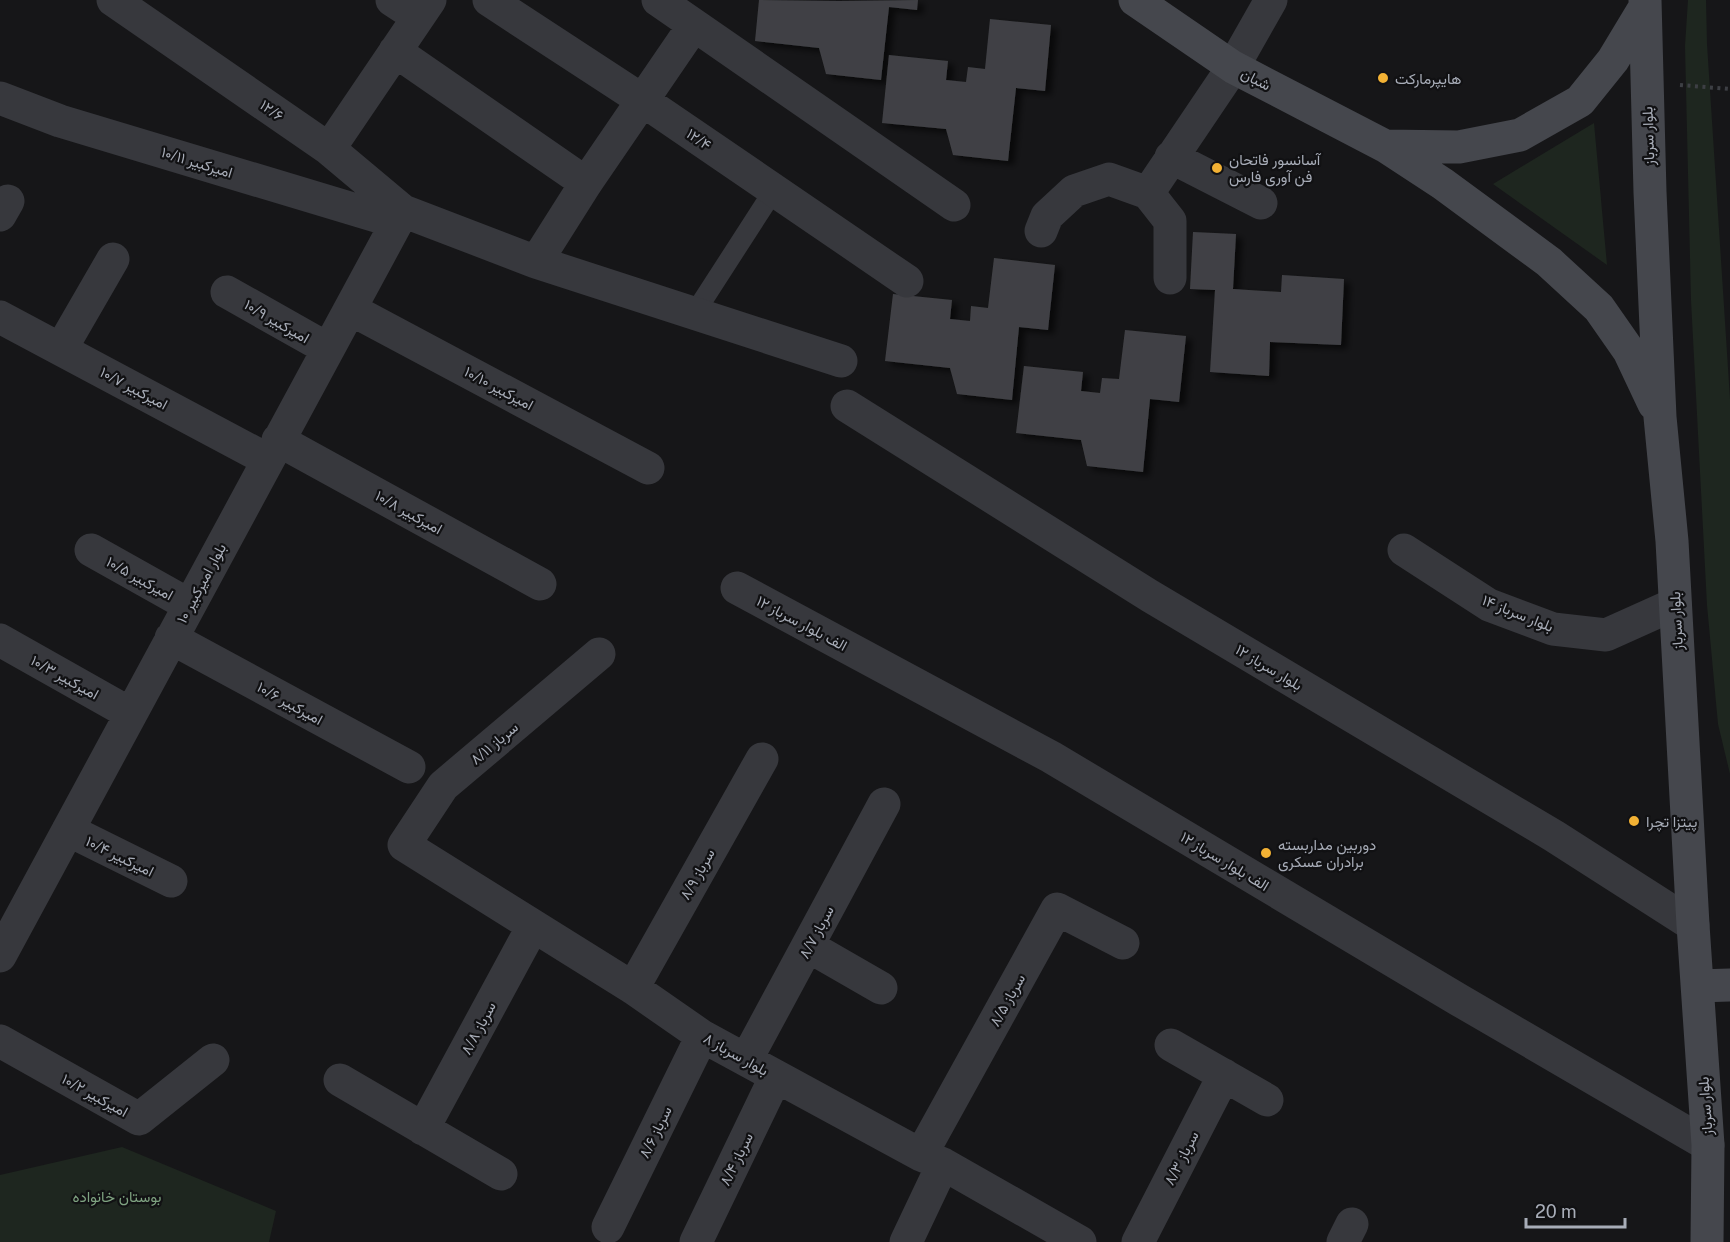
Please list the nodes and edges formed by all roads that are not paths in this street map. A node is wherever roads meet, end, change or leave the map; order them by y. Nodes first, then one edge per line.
1 (489, 0) edge
2 (658, 0) edge
3 (1135, 0) edge
4 (1271, 0) edge
5 (1645, 3) edge
6 (132, 6) edge
7 (413, 6) edge
8 (694, 26) junction
9 (395, 51) junction
10 (1233, 67) junction
11 (0, 98) edge
12 (642, 100) junction
13 (1385, 146) junction
14 (329, 149) junction
15 (1171, 157) junction
16 (586, 183) junction
17 (774, 190) junction
18 (1149, 193) junction
19 (1262, 203) dead end
20 (954, 205) dead end
21 (400, 217) junction
22 (1041, 231) dead end
23 (113, 259) dead end
24 (536, 262) junction
25 (1170, 278) dead end
26 (907, 281) dead end
27 (227, 292) dead end
28 (350, 309) junction
29 (694, 314) junction
30 (0, 317) edge
31 (61, 349) junction
32 (328, 349) junction
33 (841, 361) dead end
34 (847, 406) dead end
35 (1660, 417) junction
36 (273, 450) junction
37 (648, 468) dead end
38 (91, 550) dead end
39 (1404, 550) dead end
40 (540, 584) dead end
41 (737, 588) dead end
42 (1675, 604) junction
43 (189, 605) junction
44 (171, 638) junction
45 (0, 640) edge
46 (599, 654) dead end
47 (130, 714) junction
48 (762, 759) dead end
49 (409, 767) dead end
50 (884, 804) dead end
51 (68, 830) junction
52 (404, 845) joint
53 (171, 881) dead end
54 (1693, 925) junction
55 (533, 926) junction
56 (1123, 943) dead end
57 (808, 946) junction
58 (0, 956) edge
59 (1730, 985) edge
60 (1698, 986) junction
61 (881, 987) dead end
62 (633, 988) junction
63 (702, 1036) junction
64 (0, 1041) edge
65 (1171, 1045) dead end
66 (213, 1060) dead end
67 (746, 1060) junction
68 (1224, 1075) junction
69 (776, 1076) junction
70 (340, 1080) dead end
71 (1267, 1100) dead end
72 (423, 1129) junction
73 (1708, 1145) junction
74 (932, 1160) junction
75 (501, 1174) dead end
76 (608, 1227) dead end
77 (696, 1242) edge
78 (906, 1242) edge
79 (1080, 1242) edge
80 (1138, 1242) edge
81 (1707, 1242) edge

1 - 12 street, ۱۲/۴
2 - 8 street
3 - 10 main road, شبان
4 - 10 street
5 - 13 main road
5 - 35 main road, بلوار سرباز
6 - 14 street, ۱۲/۶
7 - 9 street
8 - 12 street
8 - 20 street
9 - 14 street
9 - 16 street
10 - 13 main road, شبان
10 - 15 street
11 - 21 street, ۱۰/۱۱ امیرکبیر
12 - 16 street
12 - 17 street, ۱۲/۴
13 - 35 main road, شبان
14 - 21 street, ۱۲/۶
15 - 18 street
15 - 19 street
16 - 24 street
17 - 26 street, ۱۲/۴
17 - 29 lane
18 - 22 street
18 - 25 street
21 - 24 street
21 - 28 street, ۱۰ بلوار امیرکبیر
23 - 31 street
24 - 29 street
27 - 32 street, ۱۰/۹ امیرکبیر
28 - 32 street, ۱۰ بلوار امیرکبیر
28 - 37 street, ۱۰/۱۰ امیرکبیر
29 - 33 street
30 - 31 street, ۱۰/۷ امیرکبیر
31 - 36 street, ۱۰/۷ امیرکبیر
32 - 36 street, ۱۰ بلوار امیرکبیر
34 - 54 street, ۱۲ بلوار سرباز
35 - 42 main road, بلوار سرباز
36 - 40 street, ۱۰/۸ امیرکبیر
36 - 43 street, ۱۰ بلوار امیرکبیر
38 - 43 street, ۱۰/۵ امیرکبیر
39 - 42 street, ۱۴ بلوار سرباز
41 - 73 street, ۱۲ الف بلوار سرباز
42 - 54 main road, بلوار سرباز
43 - 44 street, ۱۰ بلوار امیرکبیر
44 - 47 street, ۱۰ بلوار امیرکبیر
44 - 49 street, ۱۰/۶ امیرکبیر
45 - 47 street, ۱۰/۳ امیرکبیر
46 - 52 street, ۸/۱۱ سرباز
47 - 51 street, ۱۰ بلوار امیرکبیر
48 - 62 street, ۸/۹ سرباز
50 - 57 street, ۸/۷ سرباز
51 - 53 street, ۱۰/۴ امیرکبیر
51 - 58 street, ۱۰ بلوار امیرکبیر
52 - 55 street, ۸ بلوار سرباز
54 - 60 main road, بلوار سرباز
55 - 62 street, ۸ بلوار سرباز
55 - 72 street, ۸/۸ سرباز
56 - 74 street, ۸/۵ سرباز
57 - 61 street
57 - 67 street, ۸/۷ سرباز
59 - 60 main road
60 - 73 main road, بلوار سرباز
62 - 63 street, ۸ بلوار سرباز
63 - 67 street, ۸ بلوار سرباز
63 - 76 street, ۸/۶ سرباز
64 - 66 street, ۱۰/۲ امیرکبیر
65 - 68 street
67 - 69 street, ۸ بلوار سرباز
68 - 71 street
68 - 80 street, ۸/۳ سرباز
69 - 74 street, ۸ بلوار سرباز
69 - 77 street, ۸/۴ سرباز
70 - 72 street
72 - 75 street
73 - 81 main road, بلوار سرباز
74 - 78 street
74 - 79 street, ۸ بلوار سرباز

